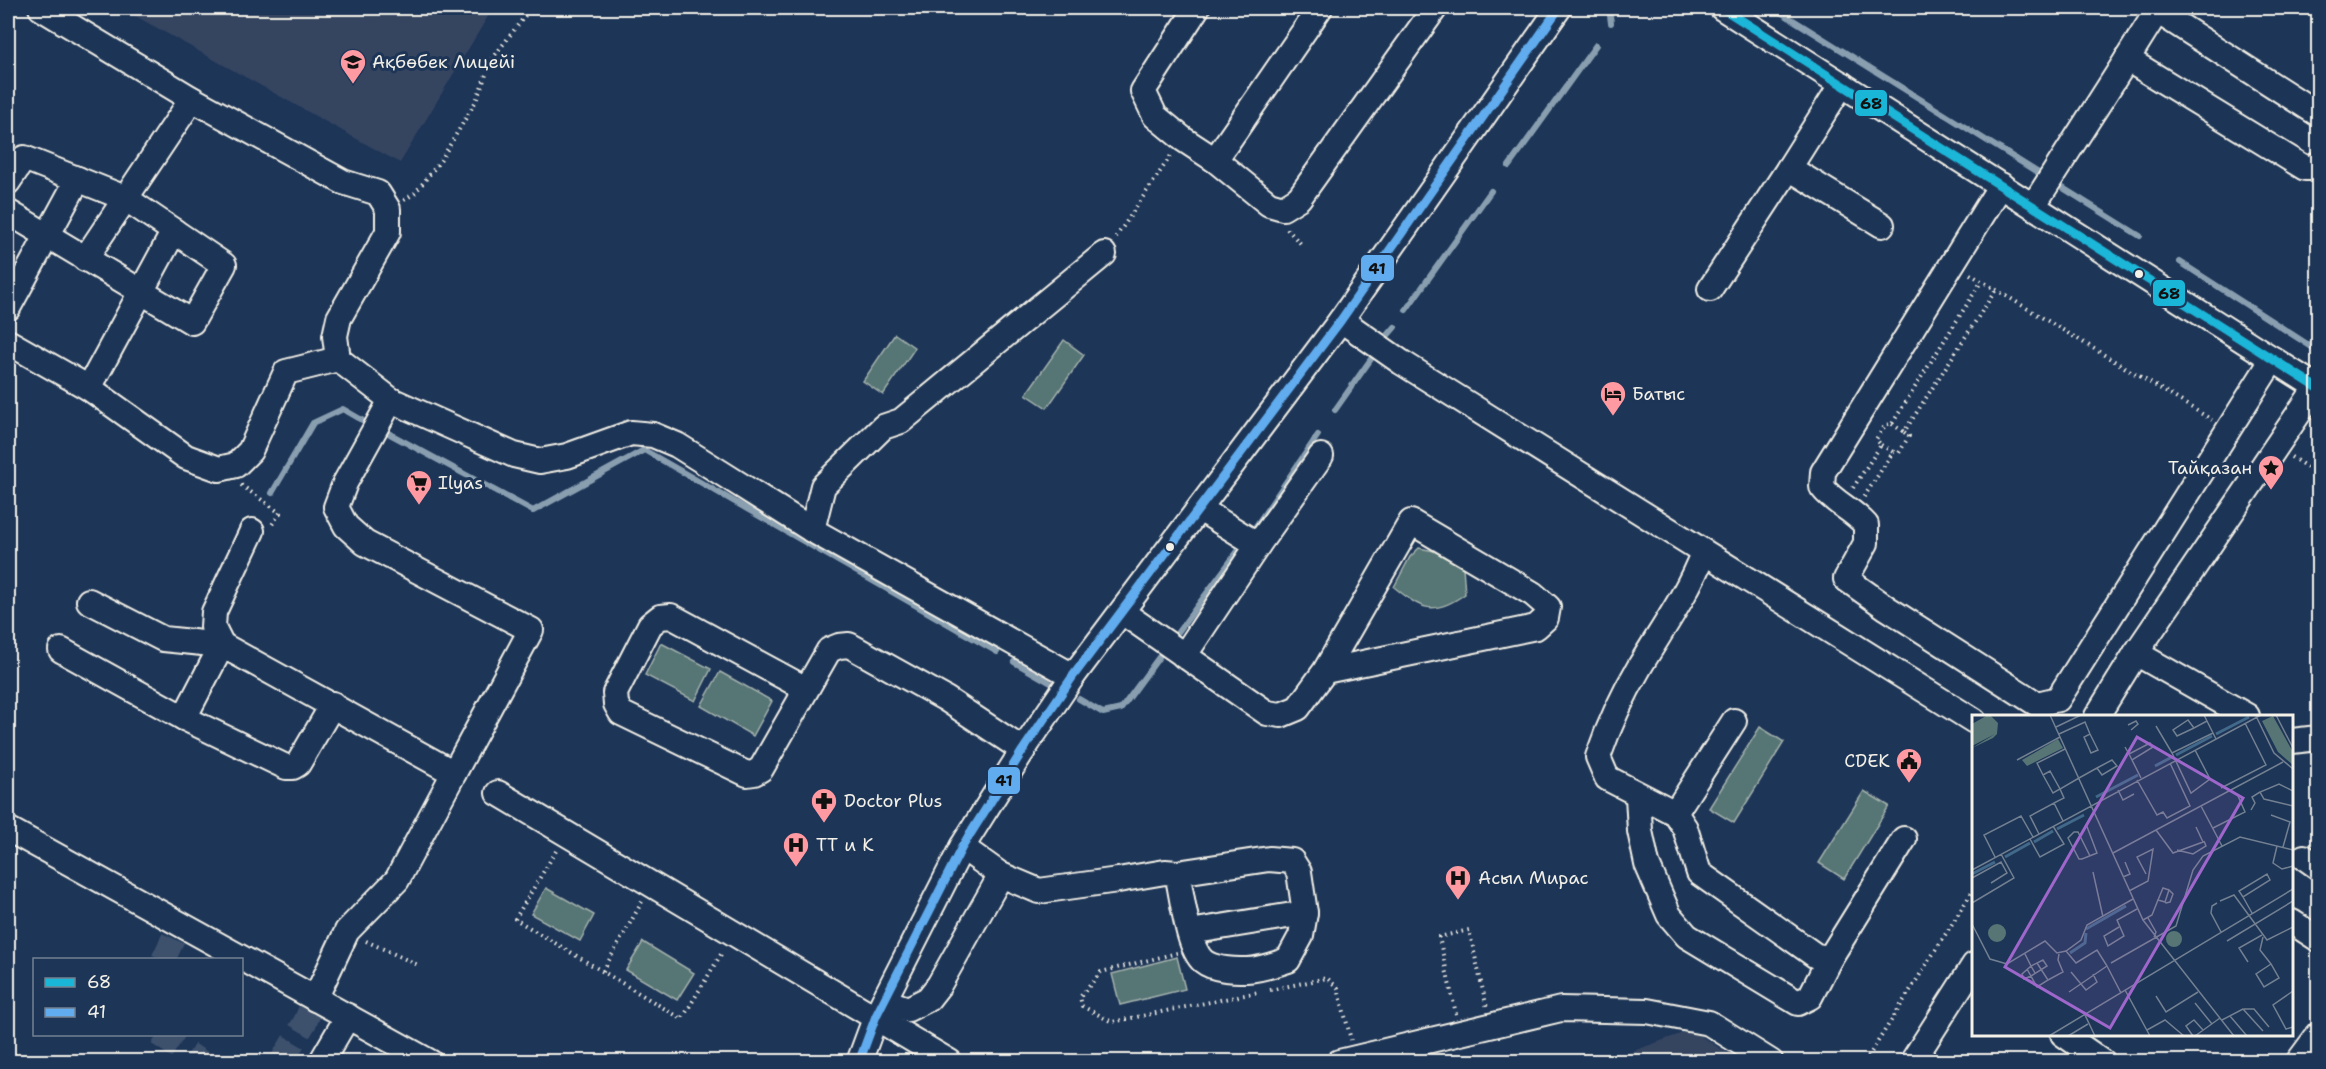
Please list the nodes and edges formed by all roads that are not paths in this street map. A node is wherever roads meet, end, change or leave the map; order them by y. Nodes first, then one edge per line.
1 (41, 8) edge
2 (1197, 8) edge
3 (1320, 8) edge
4 (1435, 8) edge
5 (1559, 8) edge
6 (1722, 8) edge
7 (2158, 9) edge
8 (2127, 59) junction
9 (1842, 84) junction
10 (192, 99) junction
11 (2319, 114) edge
12 (1215, 160) junction
13 (2319, 164) edge
14 (1789, 168) junction
15 (78, 179) junction
16 (8, 182) edge
17 (2001, 185) junction
18 (125, 198) junction
19 (2033, 206) junction
20 (8, 212) edge
21 (1882, 225) dead end
22 (174, 231) junction
23 (47, 236) junction
24 (1104, 254) road end
25 (85, 259) junction
26 (1710, 289) dead end
27 (140, 292) junction
28 (8, 308) edge
29 (1341, 320) junction
30 (8, 342) edge
31 (338, 359) junction
32 (2273, 359) junction
33 (2318, 387) edge
34 (89, 388) junction
35 (391, 400) junction
36 (1321, 456) dead end
37 (1200, 509) junction
38 (812, 530) junction
39 (252, 531) road end
40 (1258, 545) junction
41 (1703, 553) junction
42 (89, 601) dead end
43 (1122, 612) junction
44 (222, 645) junction
45 (61, 650) dead end
46 (2136, 653) junction
47 (1184, 656) junction
48 (1325, 671) junction
49 (1073, 676) junction
50 (806, 689) junction
51 (333, 704) junction
52 (2098, 715) edge
53 (2244, 715) edge
54 (184, 718) junction
55 (1972, 720) edge
56 (1734, 721) dead end
57 (2319, 738) edge
58 (2293, 741) edge
59 (1023, 750) junction
60 (454, 773) junction
61 (498, 793) dead end
62 (1638, 796) junction
63 (1675, 813) junction
64 (8, 829) edge
65 (1904, 839) dead end
66 (962, 847) junction
67 (1177, 873) junction
68 (1001, 875) junction
69 (1305, 913) junction
70 (2293, 923) edge
71 (2319, 939) edge
72 (1192, 940) junction
73 (241, 958) edge
74 (1830, 958) junction
75 (243, 959) edge
76 (1972, 970) edge
77 (315, 999) junction
78 (880, 1009) junction
79 (348, 1016) junction
80 (2319, 1035) edge
81 (2074, 1038) edge
82 (1347, 1059) edge
83 (321, 1062) edge
84 (430, 1062) edge
85 (859, 1062) edge
86 (950, 1062) edge
87 (1771, 1062) edge
88 (1912, 1062) edge
89 (2103, 1062) edge
90 (2298, 1062) edge

1 - 10 street
2 - 12 street
3 - 12 street
4 - 12 street
5 - 29 street
6 - 9 street
7 - 8 street
7 - 11 street
8 - 13 street
8 - 19 street
9 - 14 street
9 - 17 street
10 - 18 street
10 - 31 street
14 - 21 street
14 - 26 street
15 - 16 street
15 - 18 street
15 - 23 street
17 - 19 street
17 - 32 street
18 - 22 street
18 - 25 street
19 - 32 street
20 - 23 street
22 - 27 street
22 - 27 street
23 - 25 street
23 - 28 street
24 - 38 street
25 - 27 street
27 - 34 street
29 - 37 street
29 - 41 street
30 - 34 street
31 - 34 street
31 - 35 street
32 - 33 street
33 - 46 street
35 - 38 street
35 - 60 street
36 - 40 street
37 - 40 street
37 - 43 street
38 - 49 street
39 - 44 street
40 - 47 street
41 - 55 street
41 - 62 street
42 - 44 street
43 - 47 street
43 - 49 street
44 - 51 street
44 - 54 street
45 - 54 street
46 - 52 street
46 - 53 street
47 - 48 street
48 - 48 street
49 - 59 street
50 - 50 street
50 - 59 street
51 - 54 street
51 - 60 street
56 - 63 street
57 - 58 street
59 - 66 street
60 - 77 street
61 - 78 street
62 - 63 street
62 - 74 street
63 - 74 street
64 - 73 street
65 - 74 street
66 - 68 street
66 - 78 street
67 - 68 street
67 - 69 street
67 - 72 street
68 - 78 street
69 - 72 street
69 - 72 street
70 - 71 street
75 - 77 street
76 - 88 street
77 - 79 street
78 - 85 street
78 - 86 street
79 - 83 street
79 - 84 street
80 - 90 street
81 - 89 street
82 - 87 street

